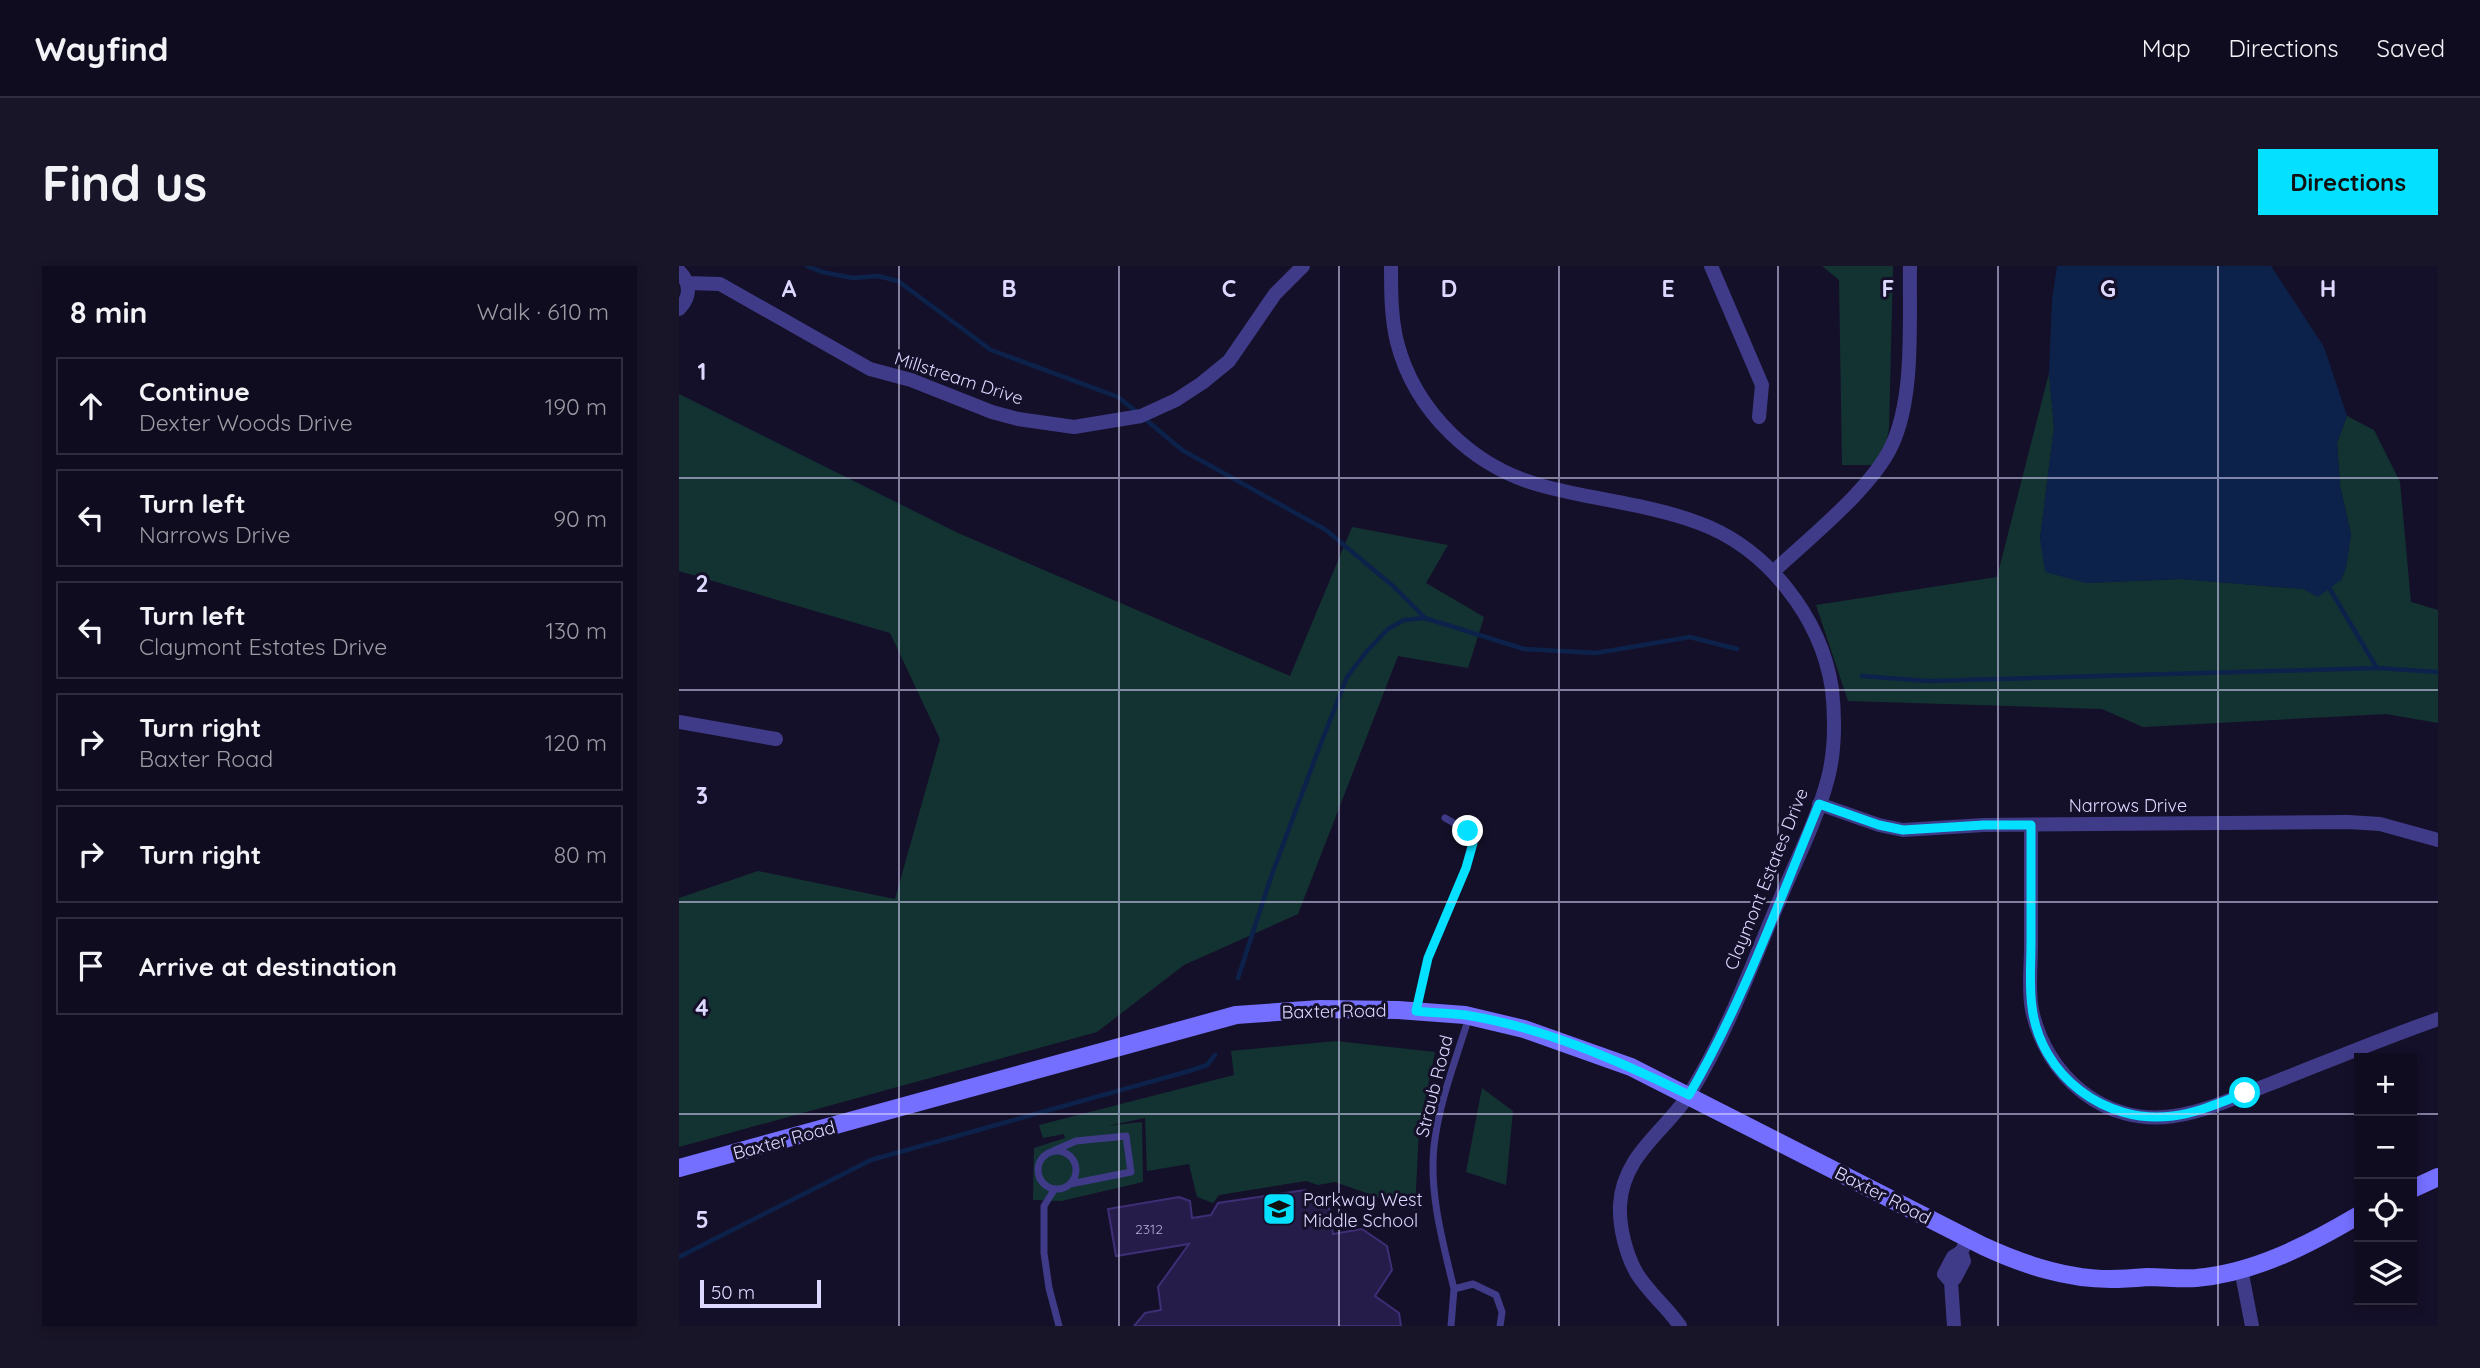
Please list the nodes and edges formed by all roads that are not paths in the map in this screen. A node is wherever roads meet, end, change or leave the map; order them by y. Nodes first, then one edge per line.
1 (1303, 266) edge
2 (1391, 266) edge
3 (1711, 266) edge
4 (1910, 266) edge
5 (683, 277) edge
6 (679, 309) edge
7 (1759, 417) dead end
8 (1773, 572) junction
9 (679, 722) edge
10 (776, 739) dead end
11 (1819, 804) junction
12 (1445, 818) dead end
13 (2031, 825) junction
14 (2438, 840) edge
15 (1416, 1011) junction
16 (1469, 1016) junction
17 (2438, 1019) edge
18 (1689, 1095) junction
19 (1053, 1151) junction
20 (679, 1168) edge
21 (2438, 1177) edge
22 (1070, 1184) junction
23 (2417, 1187) edge
24 (1054, 1189) junction
25 (2354, 1218) edge
26 (1965, 1246) junction
27 (2241, 1269) junction
28 (1454, 1289) junction
29 (1059, 1326) edge
30 (1451, 1326) edge
31 (1500, 1326) edge
32 (1680, 1326) edge
33 (1954, 1326) edge
34 (2252, 1326) edge

1 - 5 street, Millstream Drive
2 - 8 street, Claymont Estates Drive
3 - 7 street
4 - 8 street
5 - 6 street, Millstream Drive
8 - 11 street, Claymont Estates Drive
9 - 10 street
11 - 13 street, Narrows Drive
11 - 18 street, Claymont Estates Drive
12 - 15 lane
13 - 14 street, Narrows Drive
13 - 17 street
15 - 16 main road, Baxter Road
15 - 20 main road, Baxter Road
16 - 18 main road, Baxter Road
16 - 28 lane, Straub Road
18 - 26 main road, Baxter Road
18 - 32 street, Claymont Estates Drive
19 - 22 lane
19 - 22 lane
19 - 24 lane
21 - 23 main road
22 - 24 lane
24 - 29 lane
25 - 27 main road, Baxter Road
26 - 27 main road, Baxter Road
26 - 33 street
27 - 34 street
28 - 30 lane, Straub Road
28 - 31 lane

